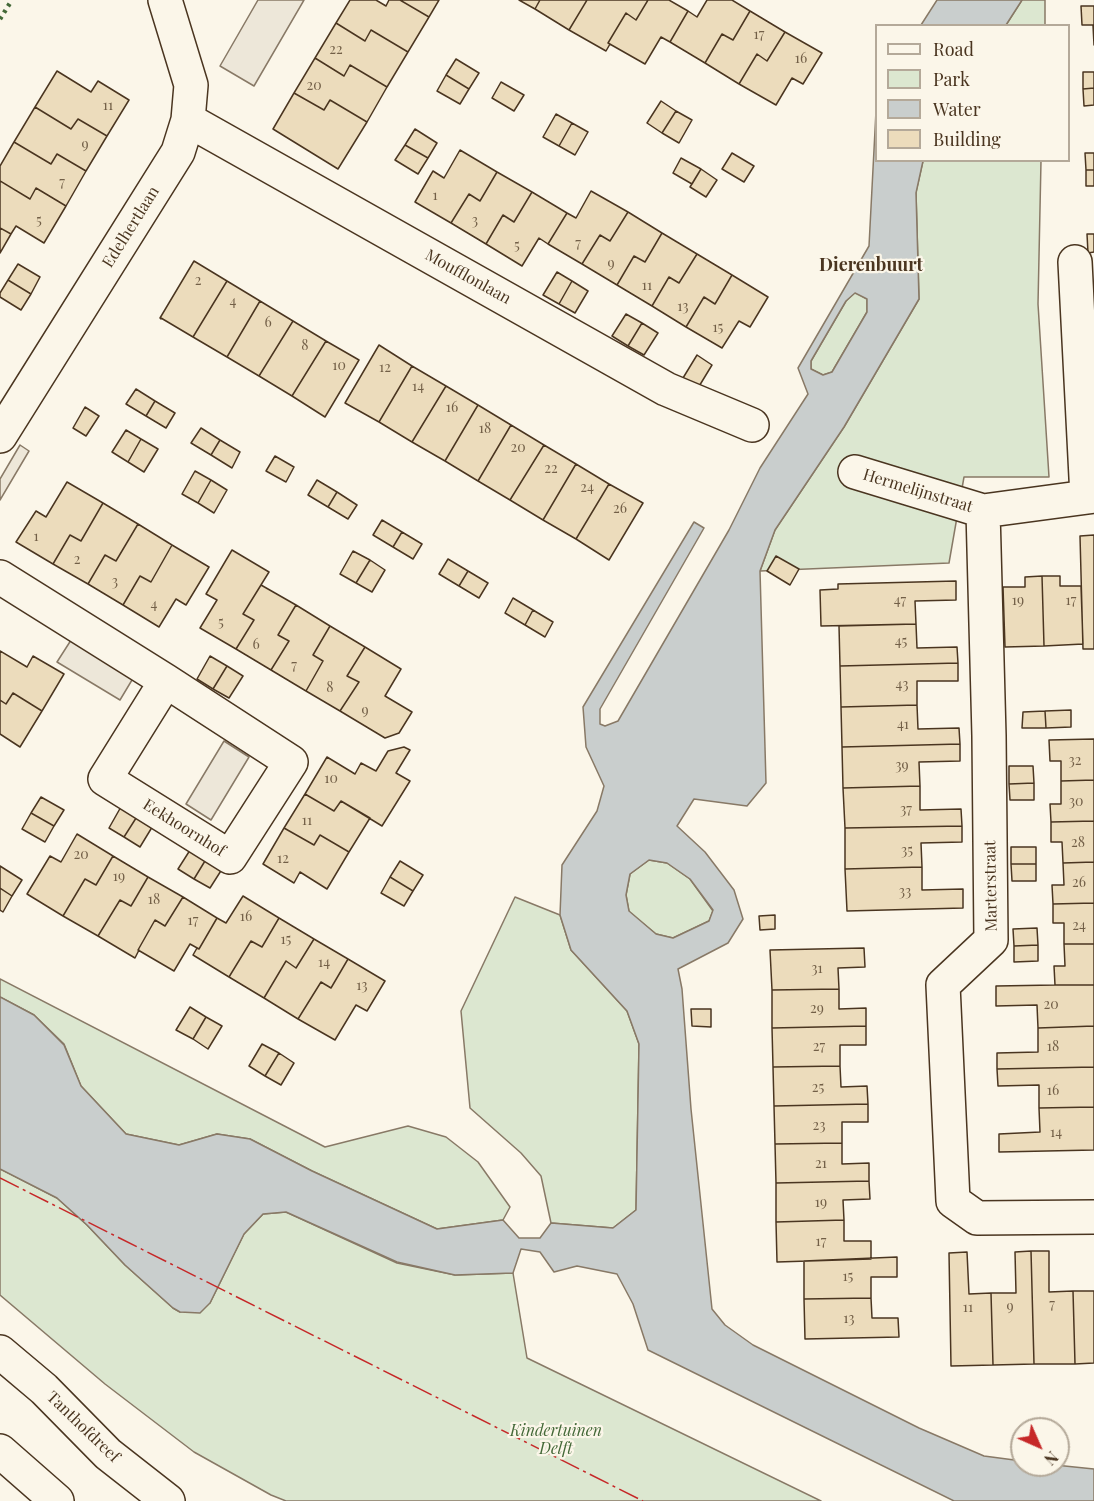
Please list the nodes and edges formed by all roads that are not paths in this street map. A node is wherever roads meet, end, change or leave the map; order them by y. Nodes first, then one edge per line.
1 (165, 0) edge
2 (188, 120) junction
3 (1075, 262) dead end
4 (12, 391) edge
5 (752, 424) dead end
6 (0, 436) edge
7 (855, 472) dead end
8 (1090, 496) edge
9 (983, 511) junction
10 (0, 577) edge
11 (166, 681) junction
12 (1094, 1217) edge
13 (0, 1352) edge
14 (0, 1451) edge
15 (57, 1501) edge
16 (168, 1501) edge

1 - 2 street, Edelhertlaan
2 - 4 street, Edelhertlaan
2 - 5 street, Moufflonlaan
3 - 8 street, Hermelijnstraat
4 - 6 street, Edelhertlaan
7 - 9 street, Hermelijnstraat
8 - 9 street, Hermelijnstraat
9 - 12 street, Marterstraat
10 - 11 street, Eekhoornhof
11 - 11 street, Eekhoornhof
13 - 16 street, Tanthofdreef
14 - 15 street

